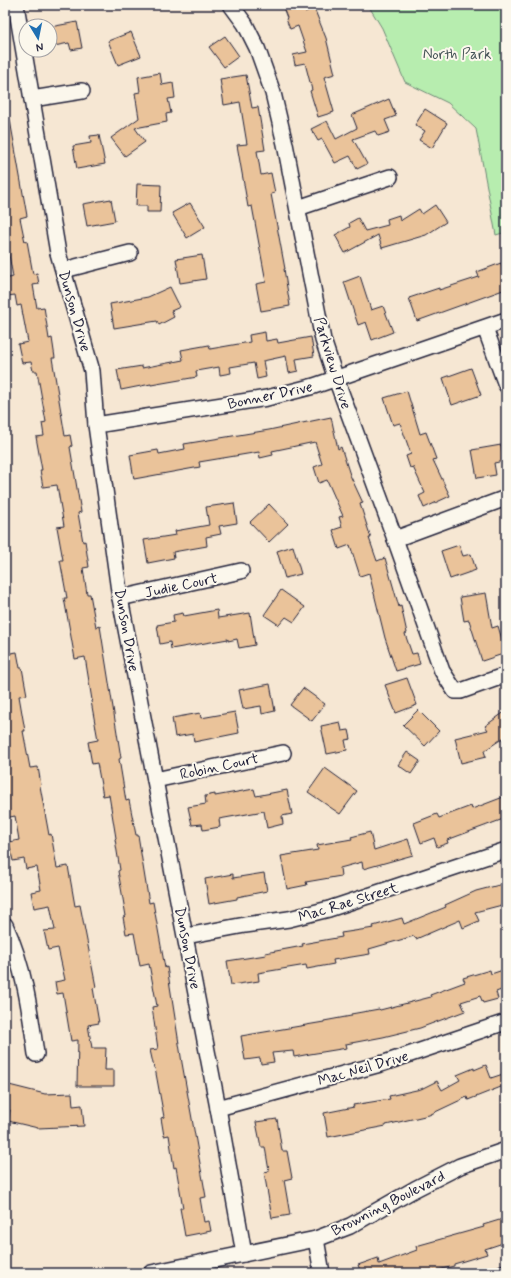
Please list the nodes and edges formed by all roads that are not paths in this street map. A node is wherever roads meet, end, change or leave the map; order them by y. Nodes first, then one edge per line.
1 (16, 5) edge
2 (231, 5) edge
3 (82, 91) dead end
4 (32, 99) junction
5 (390, 176) dead end
6 (298, 208) junction
7 (130, 253) dead end
8 (64, 270) junction
9 (506, 320) edge
10 (485, 328) junction
11 (336, 379) junction
12 (506, 385) edge
13 (96, 425) junction
14 (506, 498) edge
15 (395, 539) junction
16 (241, 572) dead end
17 (120, 598) junction
18 (506, 675) edge
19 (283, 753) dead end
20 (155, 780) junction
21 (506, 850) edge
22 (5, 925) edge
23 (186, 936) junction
24 (506, 1022) edge
25 (36, 1054) dead end
26 (218, 1108) junction
27 (506, 1150) edge
28 (316, 1239) junction
29 (244, 1254) junction
30 (151, 1273) edge
31 (322, 1273) edge

1 - 4 street, Dunson Drive
2 - 6 street, Parkview Drive
3 - 4 street
4 - 8 street, Dunson Drive
5 - 6 street
6 - 11 street, Parkview Drive
7 - 8 street
8 - 13 street, Dunson Drive
9 - 10 street, Bonner Drive
10 - 11 street, Bonner Drive
10 - 12 street
11 - 13 street, Bonner Drive
11 - 15 street, Parkview Drive
13 - 17 street, Dunson Drive
14 - 15 street
15 - 18 street, Parkview Drive
16 - 17 street, Judie Court
17 - 20 street, Dunson Drive
19 - 20 street, Robin Court
20 - 23 street, Dunson Drive
21 - 23 street, Mac Rae Street
22 - 25 street
23 - 26 street, Dunson Drive
24 - 26 street, Mac Neil Drive
26 - 29 street, Dunson Drive
27 - 28 street, Browning Boulevard
28 - 29 street, Browning Boulevard
28 - 31 street
29 - 30 street, Browning Boulevard

